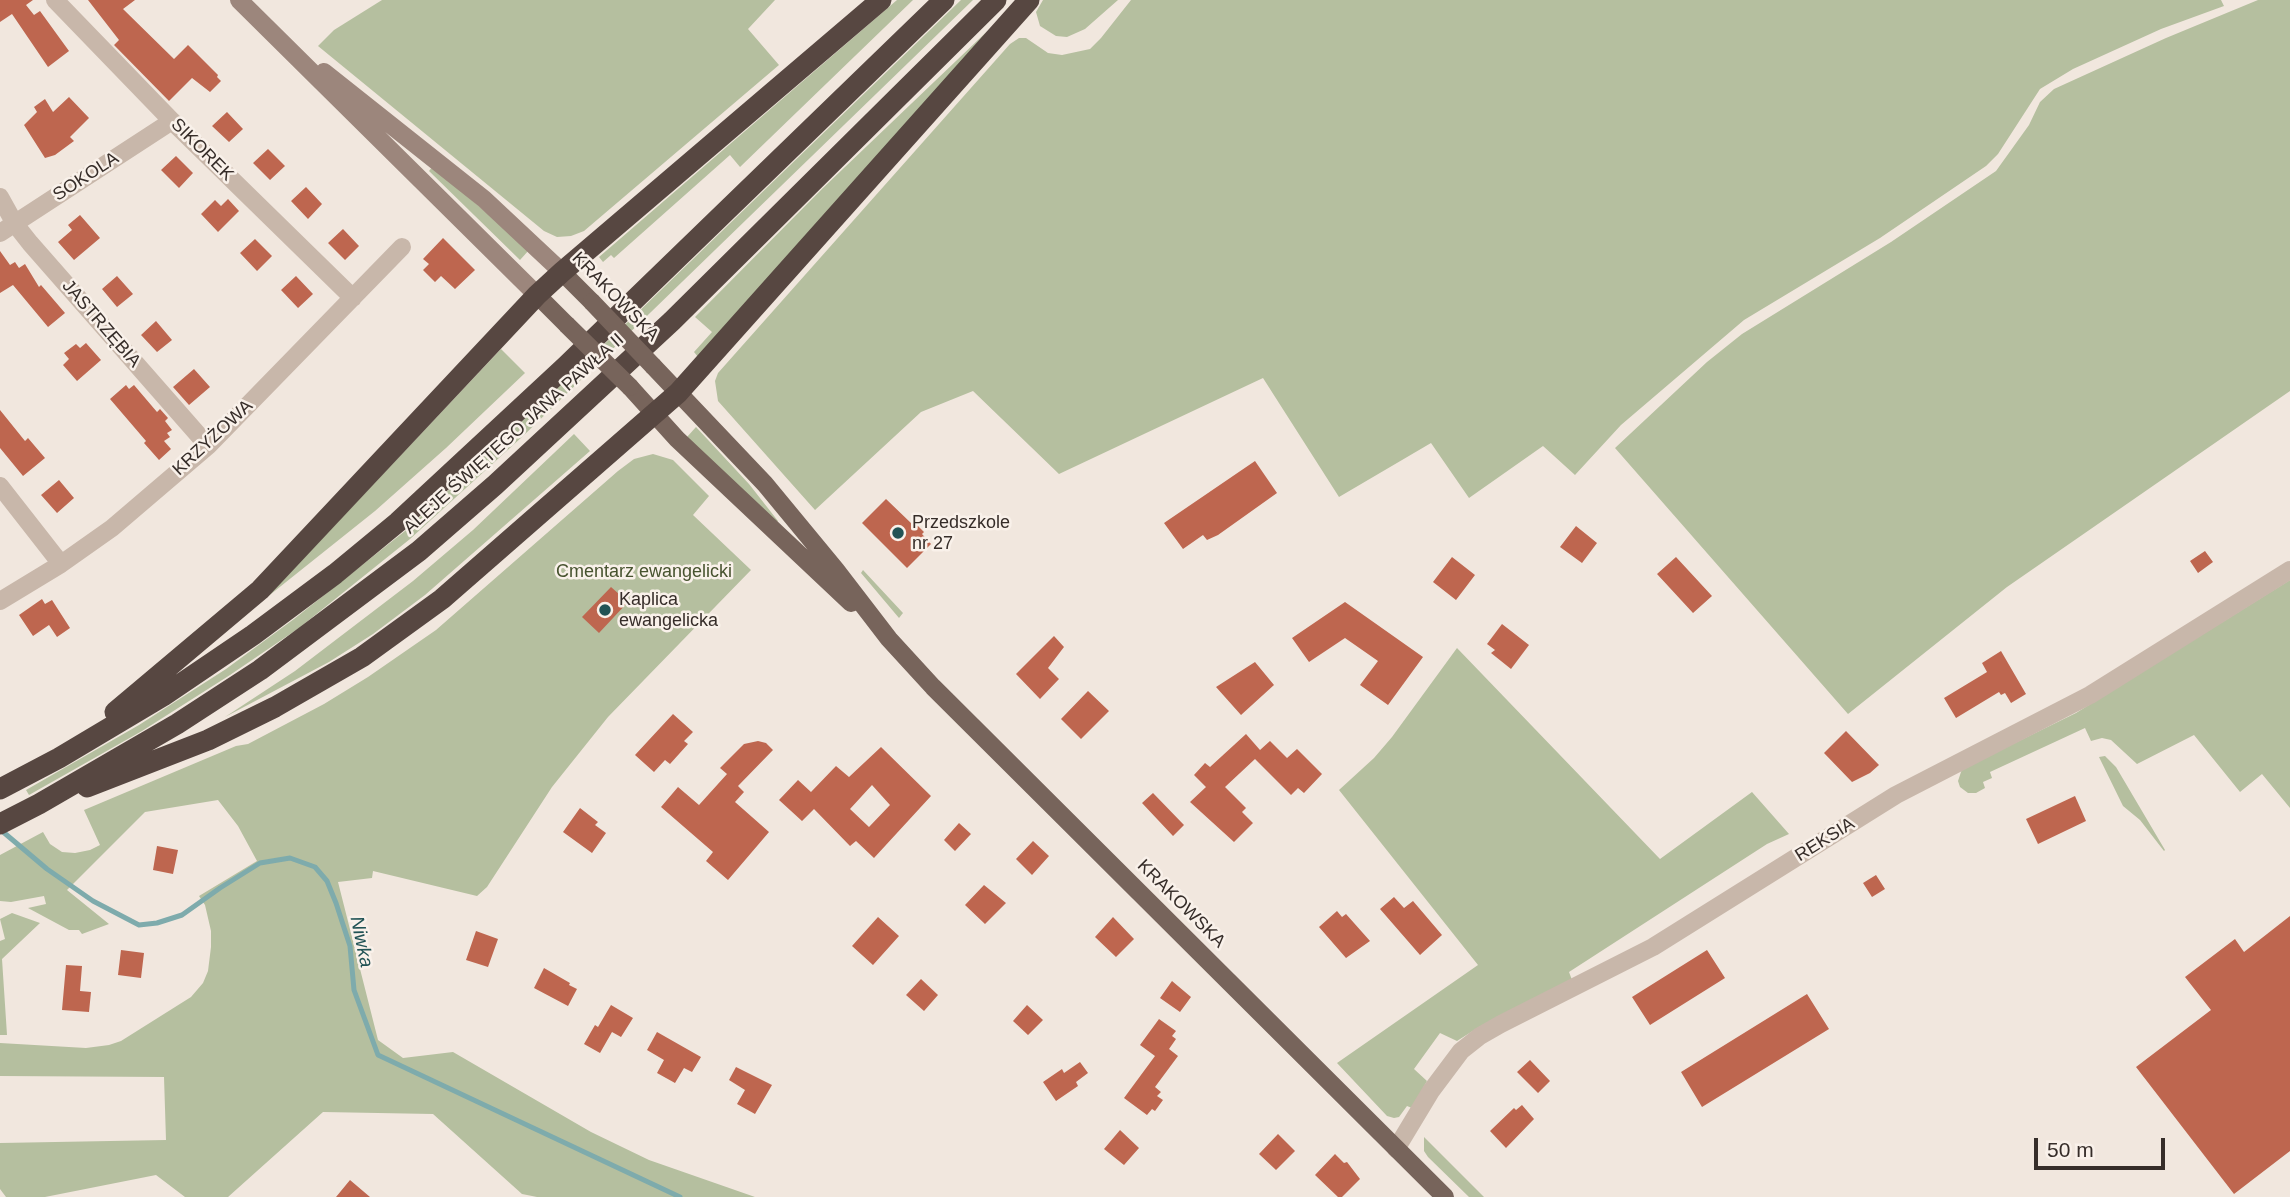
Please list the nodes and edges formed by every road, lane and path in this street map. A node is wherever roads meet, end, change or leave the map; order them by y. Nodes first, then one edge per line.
1 (55, 0) edge
2 (239, 0) edge
3 (881, 0) edge
4 (944, 0) edge
5 (996, 0) edge
6 (1029, 0) edge
7 (268, 29) junction
8 (172, 121) junction
9 (0, 197) edge
10 (8, 229) edge
11 (402, 247) dead end
12 (562, 272) junction
13 (537, 295) junction
14 (352, 298) junction
15 (678, 393) junction
16 (654, 415) junction
17 (208, 446) junction
18 (0, 486) edge
19 (61, 564) junction
20 (2290, 570) edge
21 (0, 601) edge
22 (889, 639) junction
23 (59, 758) junction
24 (4, 787) edge
25 (29, 809) junction
26 (0, 824) edge
27 (1396, 1149) junction
28 (1445, 1197) edge

1 - 8 street, SIKOREK
2 - 7 main road, KRAKOWSKA
3 - 12 highway
4 - 23 highway, ALEJE ŚWIĘTEGO JANA PAWŁA II
5 - 25 highway, ALEJE ŚWIĘTEGO JANA PAWŁA II
6 - 15 highway
7 - 12 main road, KRAKOWSKA
7 - 13 main road, KRAKOWSKA
8 - 10 street, SOKOLA
8 - 14 street, SIKOREK
9 - 10 street, JASTRZĘBIA
10 - 17 street, JASTRZĘBIA
11 - 14 street, KRZYŻOWA
12 - 13 highway
12 - 15 main road, KRAKOWSKA, bridge
13 - 16 main road, KRAKOWSKA, bridge
13 - 23 highway
14 - 17 street, KRZYŻOWA
15 - 16 highway
15 - 22 main road, KRAKOWSKA
16 - 22 main road, KRAKOWSKA
16 - 25 highway
17 - 19 street, KRZYŻOWA
18 - 19 street
19 - 21 street, KRZYŻOWA
20 - 27 street, REKSIA
22 - 27 main road, KRAKOWSKA
23 - 24 highway, ALEJE ŚWIĘTEGO JANA PAWŁA II
25 - 26 highway, ALEJE ŚWIĘTEGO JANA PAWŁA II
27 - 28 main road, KRAKOWSKA

